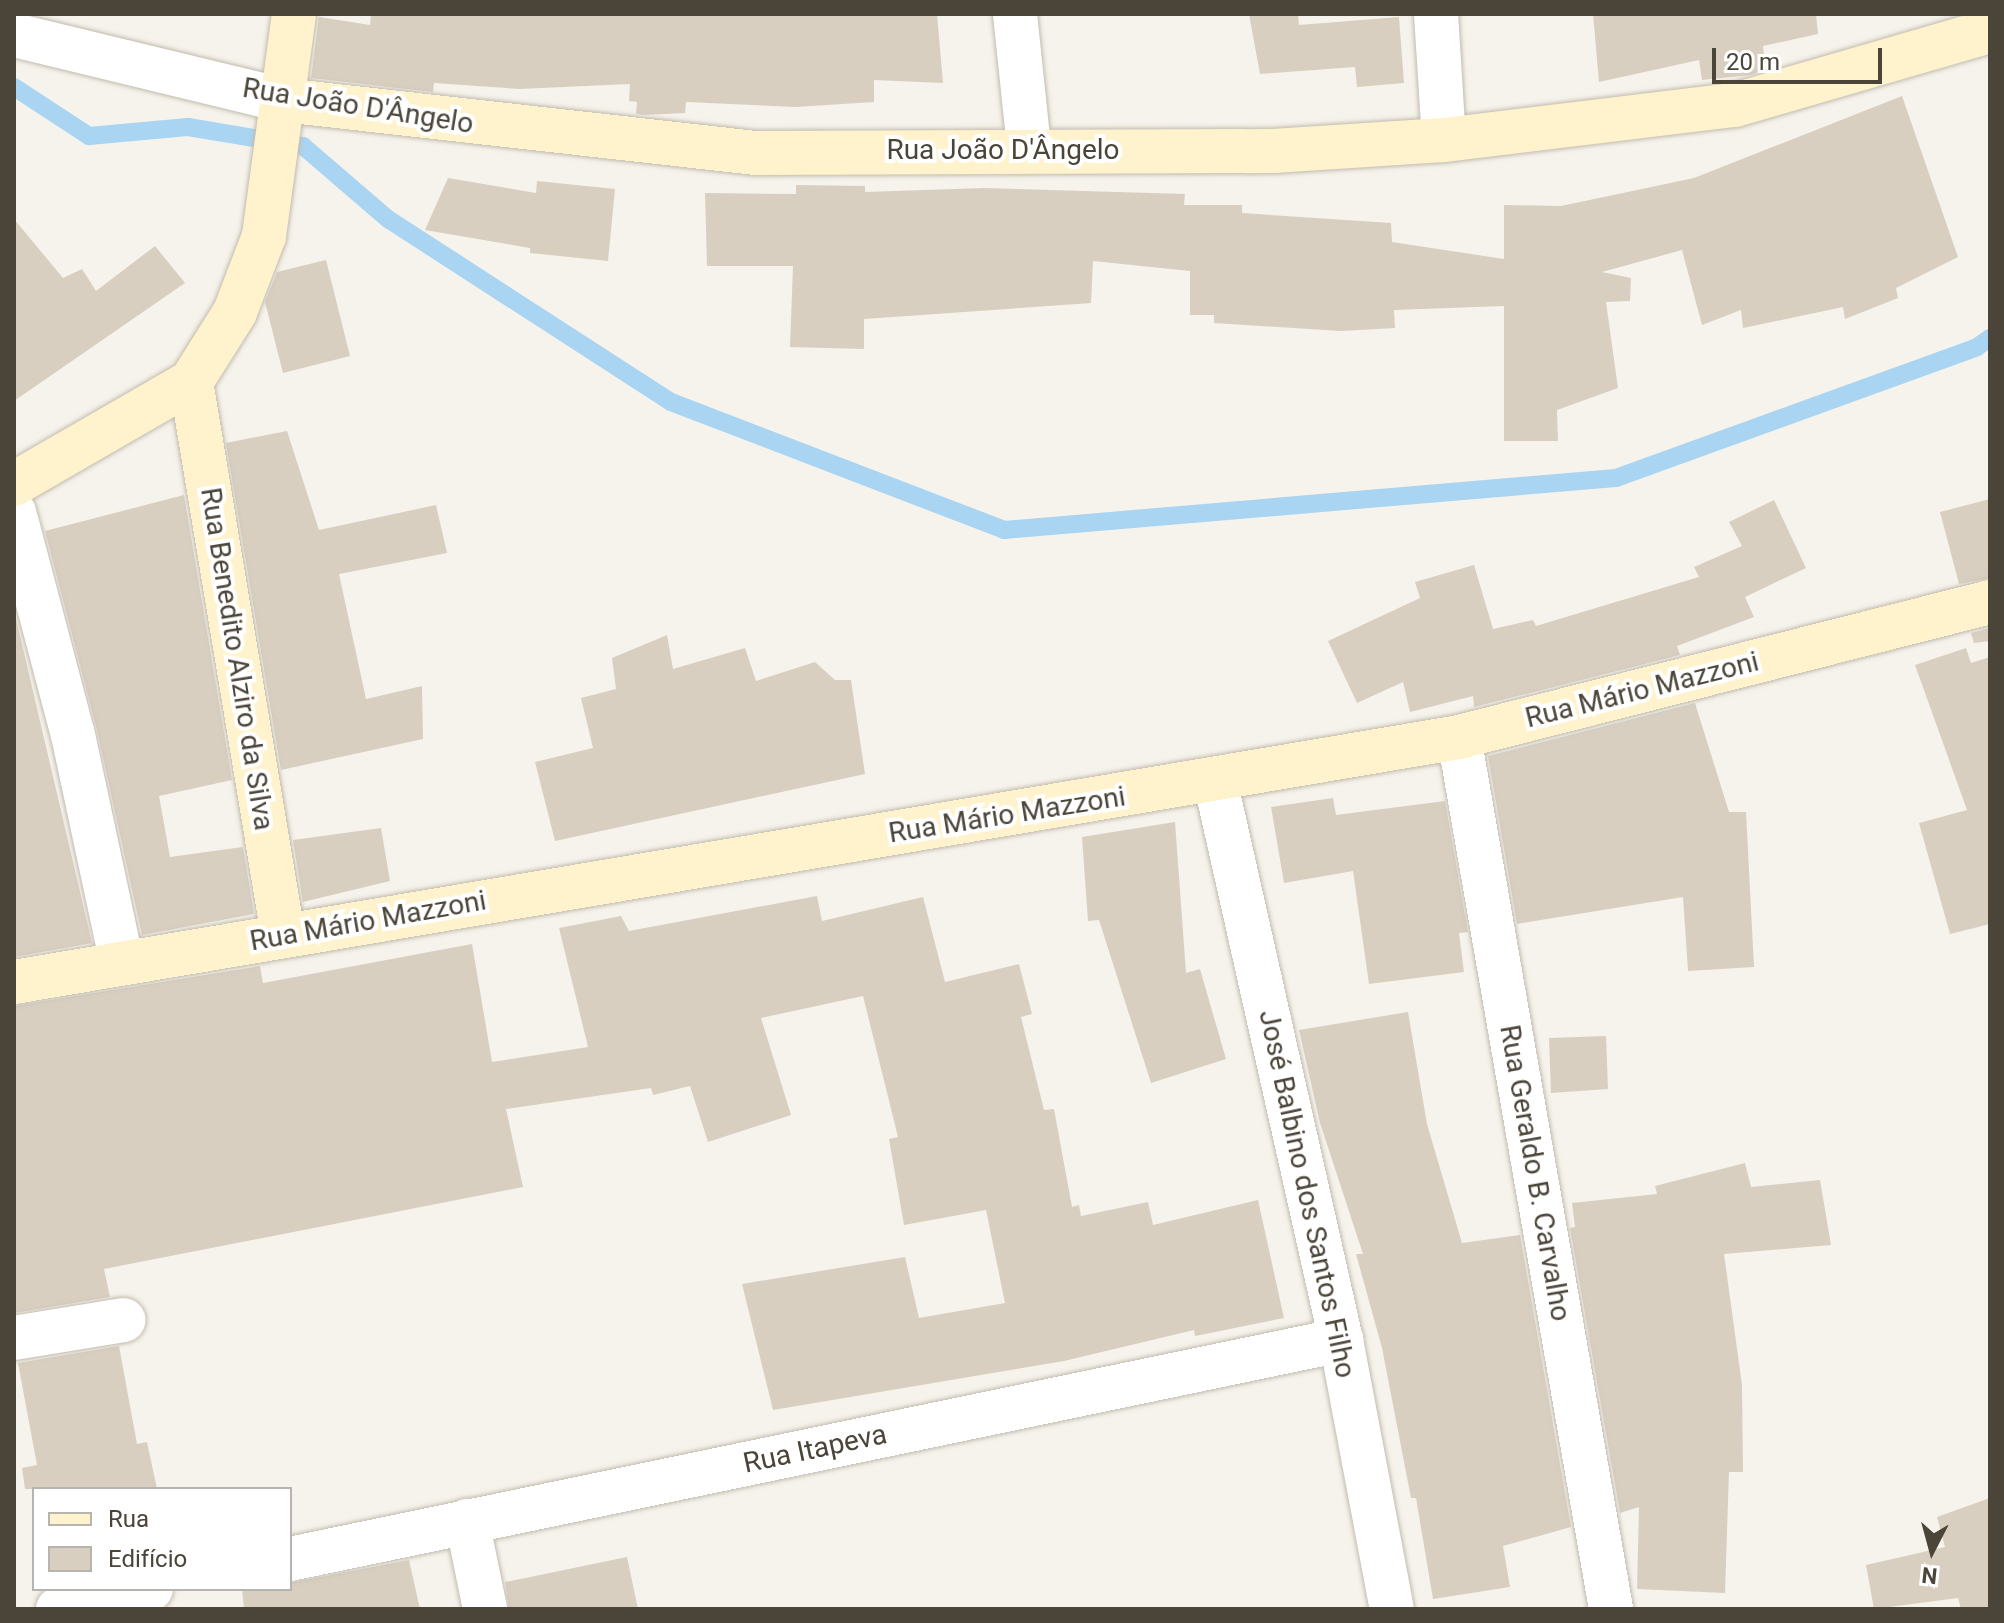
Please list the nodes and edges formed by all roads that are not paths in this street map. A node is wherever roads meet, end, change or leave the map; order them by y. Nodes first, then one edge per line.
1 (294, 14) edge
2 (1015, 14) edge
3 (1436, 14) edge
4 (1990, 31) edge
5 (14, 35) edge
6 (282, 110) junction
7 (1444, 140) junction
8 (1029, 148) junction
9 (191, 382) junction
10 (14, 484) edge
11 (14, 512) edge
12 (1990, 602) edge
13 (1459, 737) junction
14 (1215, 780) junction
15 (283, 935) junction
16 (122, 963) junction
17 (14, 982) edge
18 (124, 1320) dead end
19 (14, 1338) edge
20 (1341, 1340) junction
21 (467, 1521) junction
22 (292, 1559) edge
23 (142, 1591) edge
24 (58, 1609) edge
25 (485, 1609) edge
26 (1392, 1609) edge
27 (1611, 1609) edge

1 - 6 street
2 - 8 street
3 - 7 street
4 - 7 street, Rua João D'Ângelo
5 - 6 street, Rua João D'Ângelo
6 - 8 street, Rua João D'Ângelo
6 - 9 street
7 - 8 street, Rua João D'Ângelo
9 - 10 street
9 - 15 street, Rua Benedito Alziro da Silva
11 - 16 street
12 - 13 street, Rua Mário Mazzoni
13 - 14 street, Rua Mário Mazzoni
13 - 27 street, Rua Geraldo B. Carvalho
14 - 15 street, Rua Mário Mazzoni
14 - 20 street, José Balbino dos Santos Filho
15 - 16 street, Rua Mário Mazzoni
16 - 17 street, Rua Mário Mazzoni
18 - 19 street
20 - 21 street, Rua Itapeva
20 - 26 street, José Balbino dos Santos Filho
21 - 22 street, Rua Itapeva
21 - 25 street
23 - 24 street

